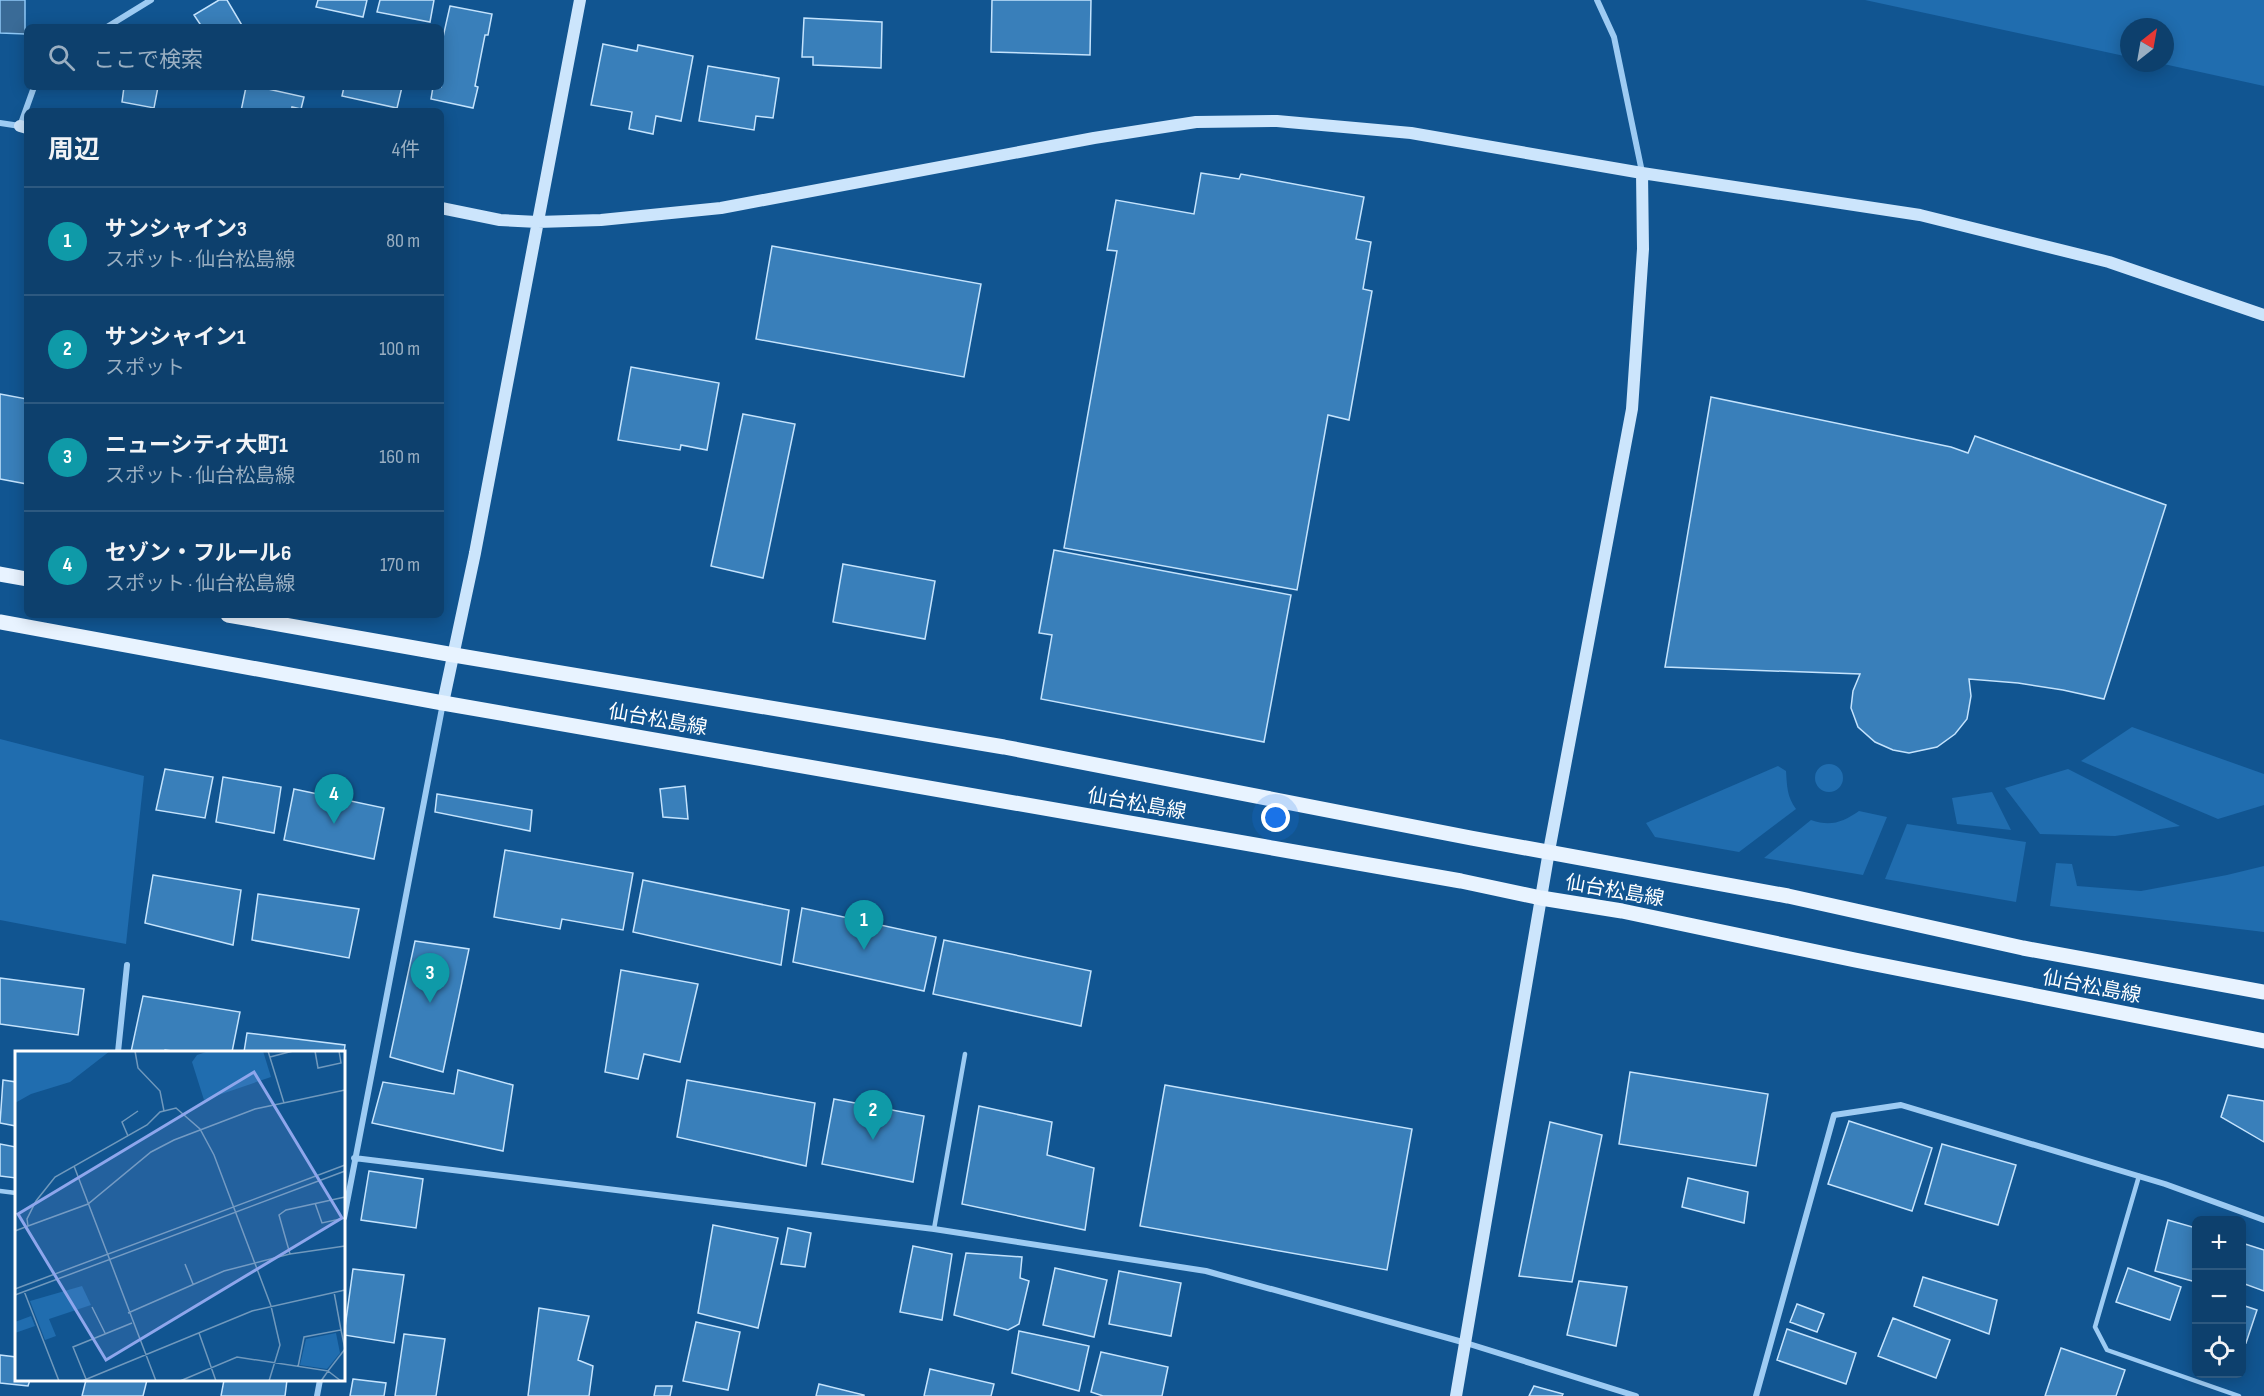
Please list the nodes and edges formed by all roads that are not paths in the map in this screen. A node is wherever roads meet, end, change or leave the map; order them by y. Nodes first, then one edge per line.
1 (151, 0) edge
2 (580, 0) edge
3 (1597, 0) edge
4 (112, 24) edge
5 (33, 90) edge
6 (28, 108) edge
7 (0, 123) edge
8 (23, 127) edge
9 (1642, 173) junction
10 (444, 209) edge
11 (538, 222) junction
12 (2264, 315) edge
13 (0, 574) edge
14 (24, 578) edge
15 (245, 618) edge
16 (0, 622) edge
17 (454, 655) junction
18 (443, 703) junction
19 (1549, 851) junction
20 (1541, 898) junction
21 (127, 965) dead end
22 (2264, 992) edge
23 (2264, 1041) edge
24 (118, 1051) edge
25 (965, 1054) dead end
26 (354, 1158) junction
27 (2139, 1176) junction
28 (0, 1191) edge
29 (15, 1193) edge
30 (345, 1212) edge
31 (2264, 1220) edge
32 (934, 1229) junction
33 (1466, 1343) junction
34 (320, 1381) edge
35 (317, 1396) edge
36 (1456, 1396) edge
37 (1636, 1396) edge
38 (1756, 1396) edge
39 (2239, 1396) edge

1 - 4 street
2 - 11 street
3 - 9 street
5 - 6 street
7 - 8 street
9 - 11 street
9 - 12 street
9 - 19 street
10 - 11 street
11 - 17 street
13 - 14 main road
15 - 17 main road, 仙台松島線
16 - 18 main road, 仙台松島線
17 - 18 street
17 - 19 main road, 仙台松島線
18 - 20 main road, 仙台松島線
18 - 26 street
19 - 20 street
19 - 22 main road, 仙台松島線
20 - 23 main road, 仙台松島線
20 - 33 street
21 - 24 street
25 - 32 lane
26 - 30 street
26 - 32 street
27 - 31 street
27 - 38 street
27 - 39 lane
28 - 29 lane
32 - 33 street
33 - 36 street
33 - 37 street
34 - 35 street

